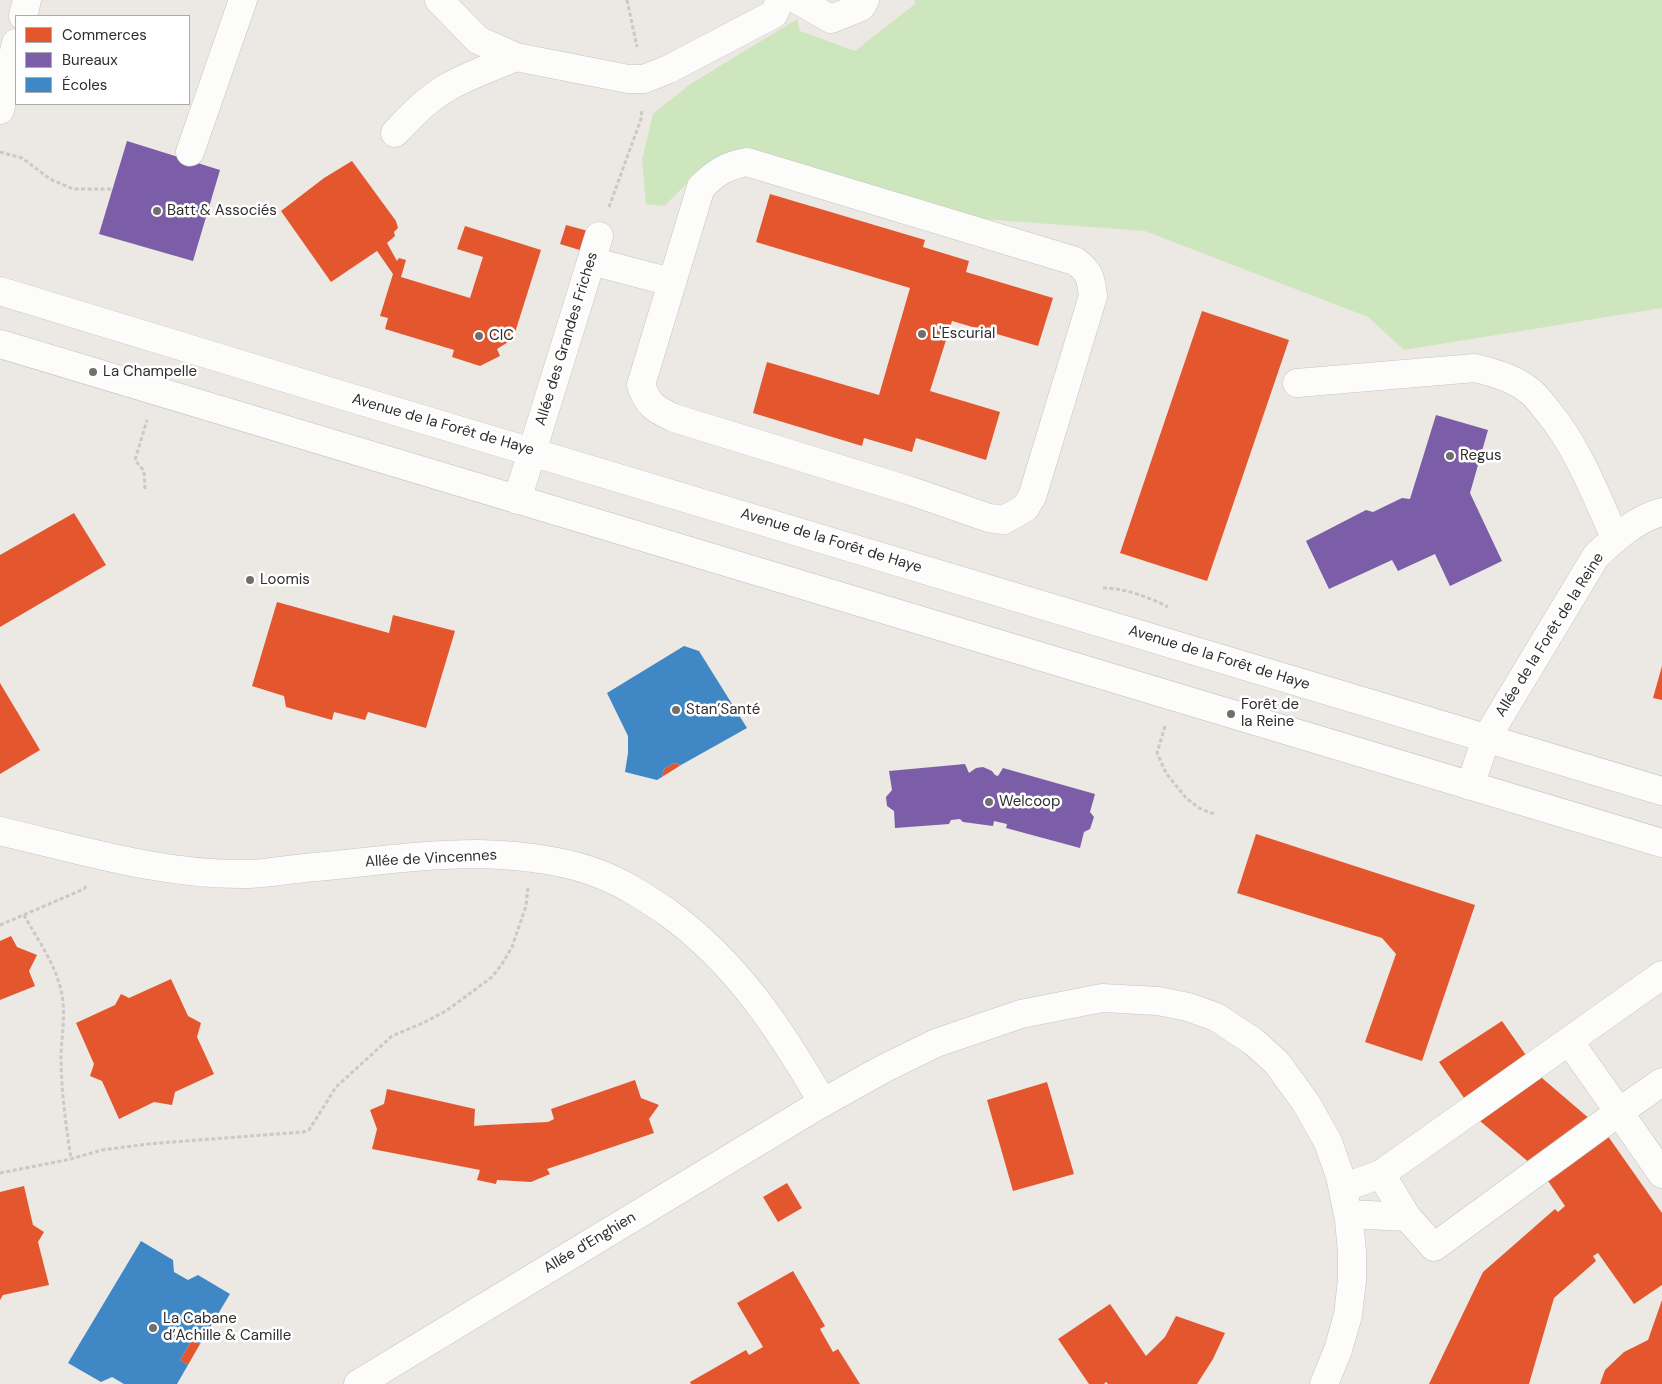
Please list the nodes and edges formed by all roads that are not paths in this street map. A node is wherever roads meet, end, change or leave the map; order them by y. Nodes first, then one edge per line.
1 (27, 0) edge
2 (243, 0) edge
3 (439, 0) edge
4 (780, 0) edge
5 (798, 0) edge
6 (865, 0) edge
7 (23, 15) edge
8 (15, 47) edge
9 (516, 57) junction
10 (0, 110) edge
11 (395, 133) dead end
12 (190, 152) dead end
13 (671, 282) junction
14 (0, 291) edge
15 (0, 344) edge
16 (1297, 383) dead end
17 (532, 451) junction
18 (517, 500) junction
19 (1662, 512) edge
20 (1615, 538) junction
21 (1486, 739) junction
22 (1470, 786) junction
23 (1662, 791) edge
24 (0, 831) edge
25 (1662, 844) edge
26 (1662, 975) edge
27 (1569, 1041) junction
28 (1662, 1082) edge
29 (823, 1103) junction
30 (1619, 1112) junction
31 (1381, 1174) junction
32 (1662, 1174) edge
33 (1343, 1188) junction
34 (1348, 1214) junction
35 (1407, 1217) junction
36 (358, 1384) edge
37 (1324, 1384) edge

1 - 7 street
2 - 12 street
3 - 9 street
4 - 9 street
5 - 6 street
8 - 10 street
9 - 11 street
13 - 13 street
13 - 17 street, Allée des Grandes Friches
14 - 17 street, Avenue de la Forêt de Haye
15 - 18 street
16 - 20 street
17 - 18 street, Allée des Grandes Friches
17 - 21 street, Avenue de la Forêt de Haye
18 - 22 street
19 - 20 street, Allée de la Forêt de la Reine
20 - 21 street, Allée de la Forêt de la Reine
21 - 22 street, Allée de la Forêt de la Reine
21 - 23 street, Avenue de la Forêt de Haye
22 - 25 street
24 - 29 street, Allée de Vincennes
26 - 27 street
27 - 30 street
27 - 31 street
28 - 30 street
29 - 33 street, Allée d'Enghien
29 - 36 street, Allée d'Enghien
30 - 32 street
30 - 35 street
31 - 33 street
31 - 35 street
33 - 34 street, Allée d'Enghien
34 - 35 street
34 - 37 street, Allée d'Enghien

